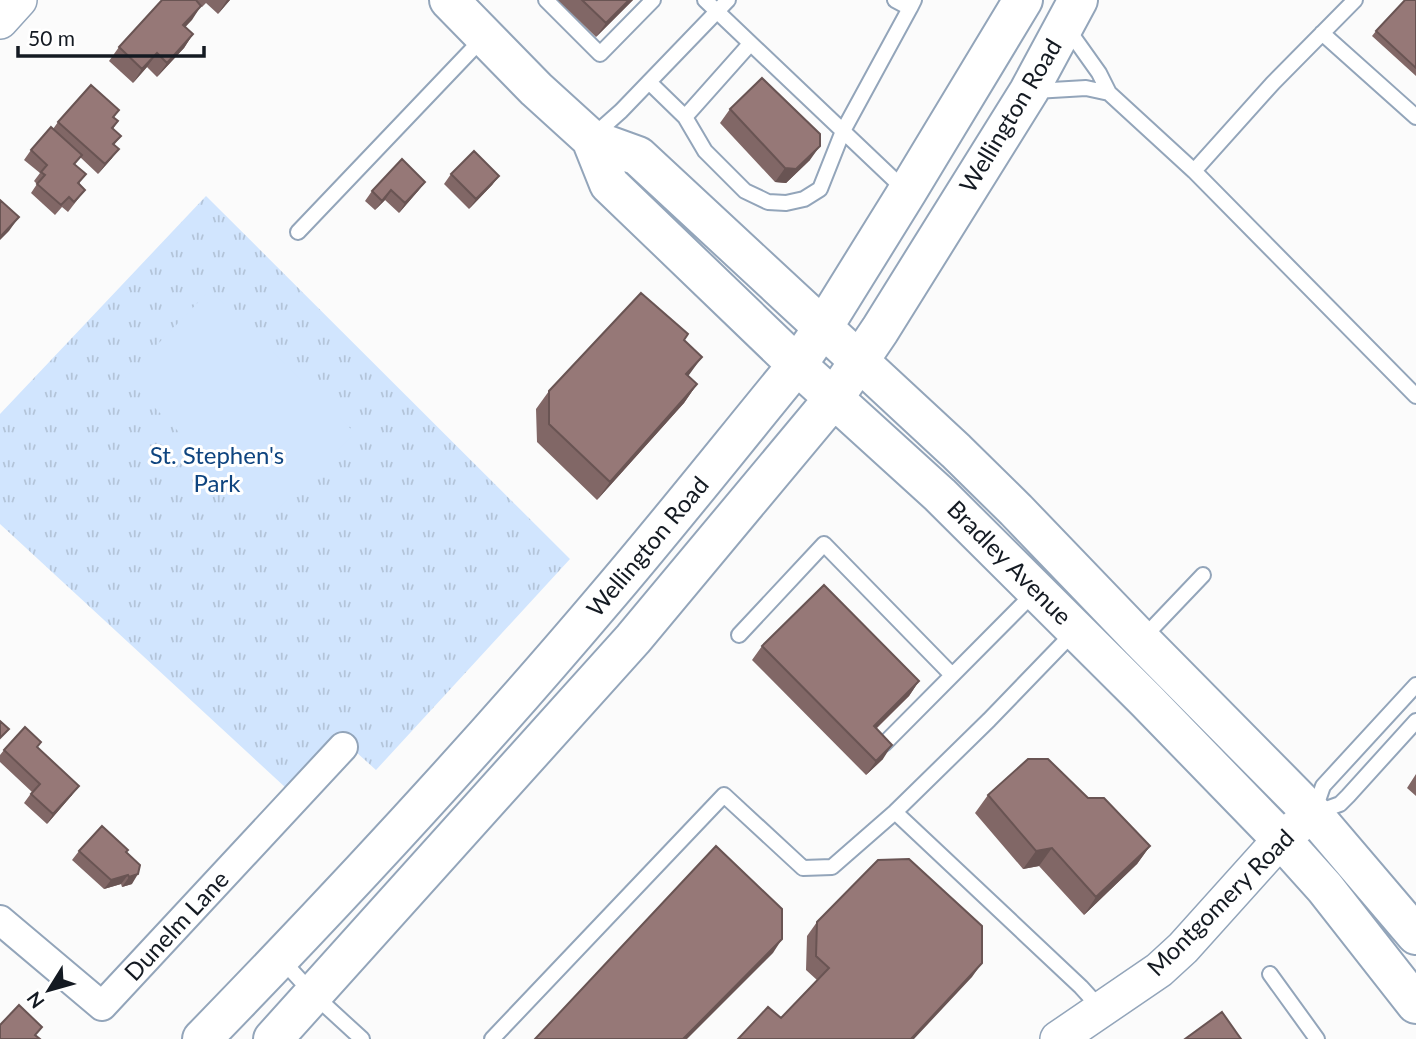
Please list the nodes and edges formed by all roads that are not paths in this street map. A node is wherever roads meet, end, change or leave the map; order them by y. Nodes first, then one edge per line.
1 (19, 0) edge
2 (450, 0) edge
3 (546, 0) edge
4 (653, 0) edge
5 (705, 0) edge
6 (728, 0) edge
7 (895, 0) edge
8 (1023, 0) edge
9 (1355, 0) edge
10 (912, 4) edge
11 (717, 11) junction
12 (1071, 12) edge
13 (0, 20) edge
14 (1322, 33) junction
15 (485, 36) junction
16 (750, 44) junction
17 (649, 82) junction
18 (1029, 91) junction
19 (1110, 93) junction
20 (685, 117) junction
21 (1416, 117) edge
22 (843, 131) junction
23 (591, 139) junction
24 (1194, 172) junction
25 (907, 192) junction
26 (298, 232) dead end
27 (822, 328) junction
28 (860, 362) junction
29 (797, 365) junction
30 (1416, 396) edge
31 (834, 398) junction
32 (1203, 575) dead end
33 (1037, 590) junction
34 (1076, 630) junction
35 (739, 635) dead end
36 (1141, 640) junction
37 (952, 675) junction
38 (1416, 685) edge
39 (1416, 722) edge
40 (884, 744) edge
41 (343, 747) dead end
42 (895, 812) junction
43 (1313, 814) junction
44 (1281, 839) junction
45 (0, 920) edge
46 (1416, 935) edge
47 (281, 959) junction
48 (1269, 974) dead end
49 (314, 995) junction
50 (1416, 1004) edge
51 (1101, 1009) junction
52 (202, 1039) edge
53 (273, 1039) edge
54 (362, 1039) edge
55 (492, 1039) edge
56 (1058, 1039) edge
57 (1317, 1039) edge

1 - 13 street
2 - 15 main road, Bradley Avenue
3 - 4 lane
5 - 11 lane
6 - 11 lane
7 - 10 lane
8 - 25 main road, Wellington Road
9 - 14 lane
10 - 22 lane
11 - 16 lane
11 - 17 lane
12 - 18 main road, Wellington Road
12 - 19 lane
14 - 21 lane
14 - 24 lane
15 - 23 main road, Bradley Avenue
15 - 26 lane
16 - 20 lane
16 - 22 lane
17 - 20 lane
17 - 23 lane
18 - 19 lane
18 - 28 main road, Wellington Road
19 - 24 lane
20 - 22 lane
22 - 25 lane
23 - 27 main road, Bradley Avenue
23 - 29 main road, Bradley Avenue
24 - 30 lane
25 - 27 main road, Wellington Road
27 - 28 main road, Bradley Avenue
27 - 29 main road, Wellington Road
28 - 31 main road, Wellington Road
28 - 36 main road, Bradley Avenue
29 - 31 main road, Bradley Avenue
29 - 47 main road, Wellington Road
31 - 33 main road, Bradley Avenue
31 - 49 main road, Wellington Road
32 - 36 lane
33 - 34 main road, Bradley Avenue
33 - 37 lane
34 - 42 lane
34 - 44 main road, Bradley Avenue
35 - 37 lane
36 - 43 main road, Bradley Avenue
37 - 40 lane
38 - 43 lane
39 - 43 lane
41 - 45 street, Dunelm Lane
42 - 51 lane
42 - 55 lane
43 - 44 street, Montgomery Road
43 - 46 main road, Bradley Avenue
44 - 50 main road, Bradley Avenue
44 - 51 street, Montgomery Road
47 - 49 lane
47 - 52 main road, Wellington Road
48 - 57 lane
49 - 53 main road, Wellington Road
49 - 54 lane
51 - 56 street, Montgomery Road

